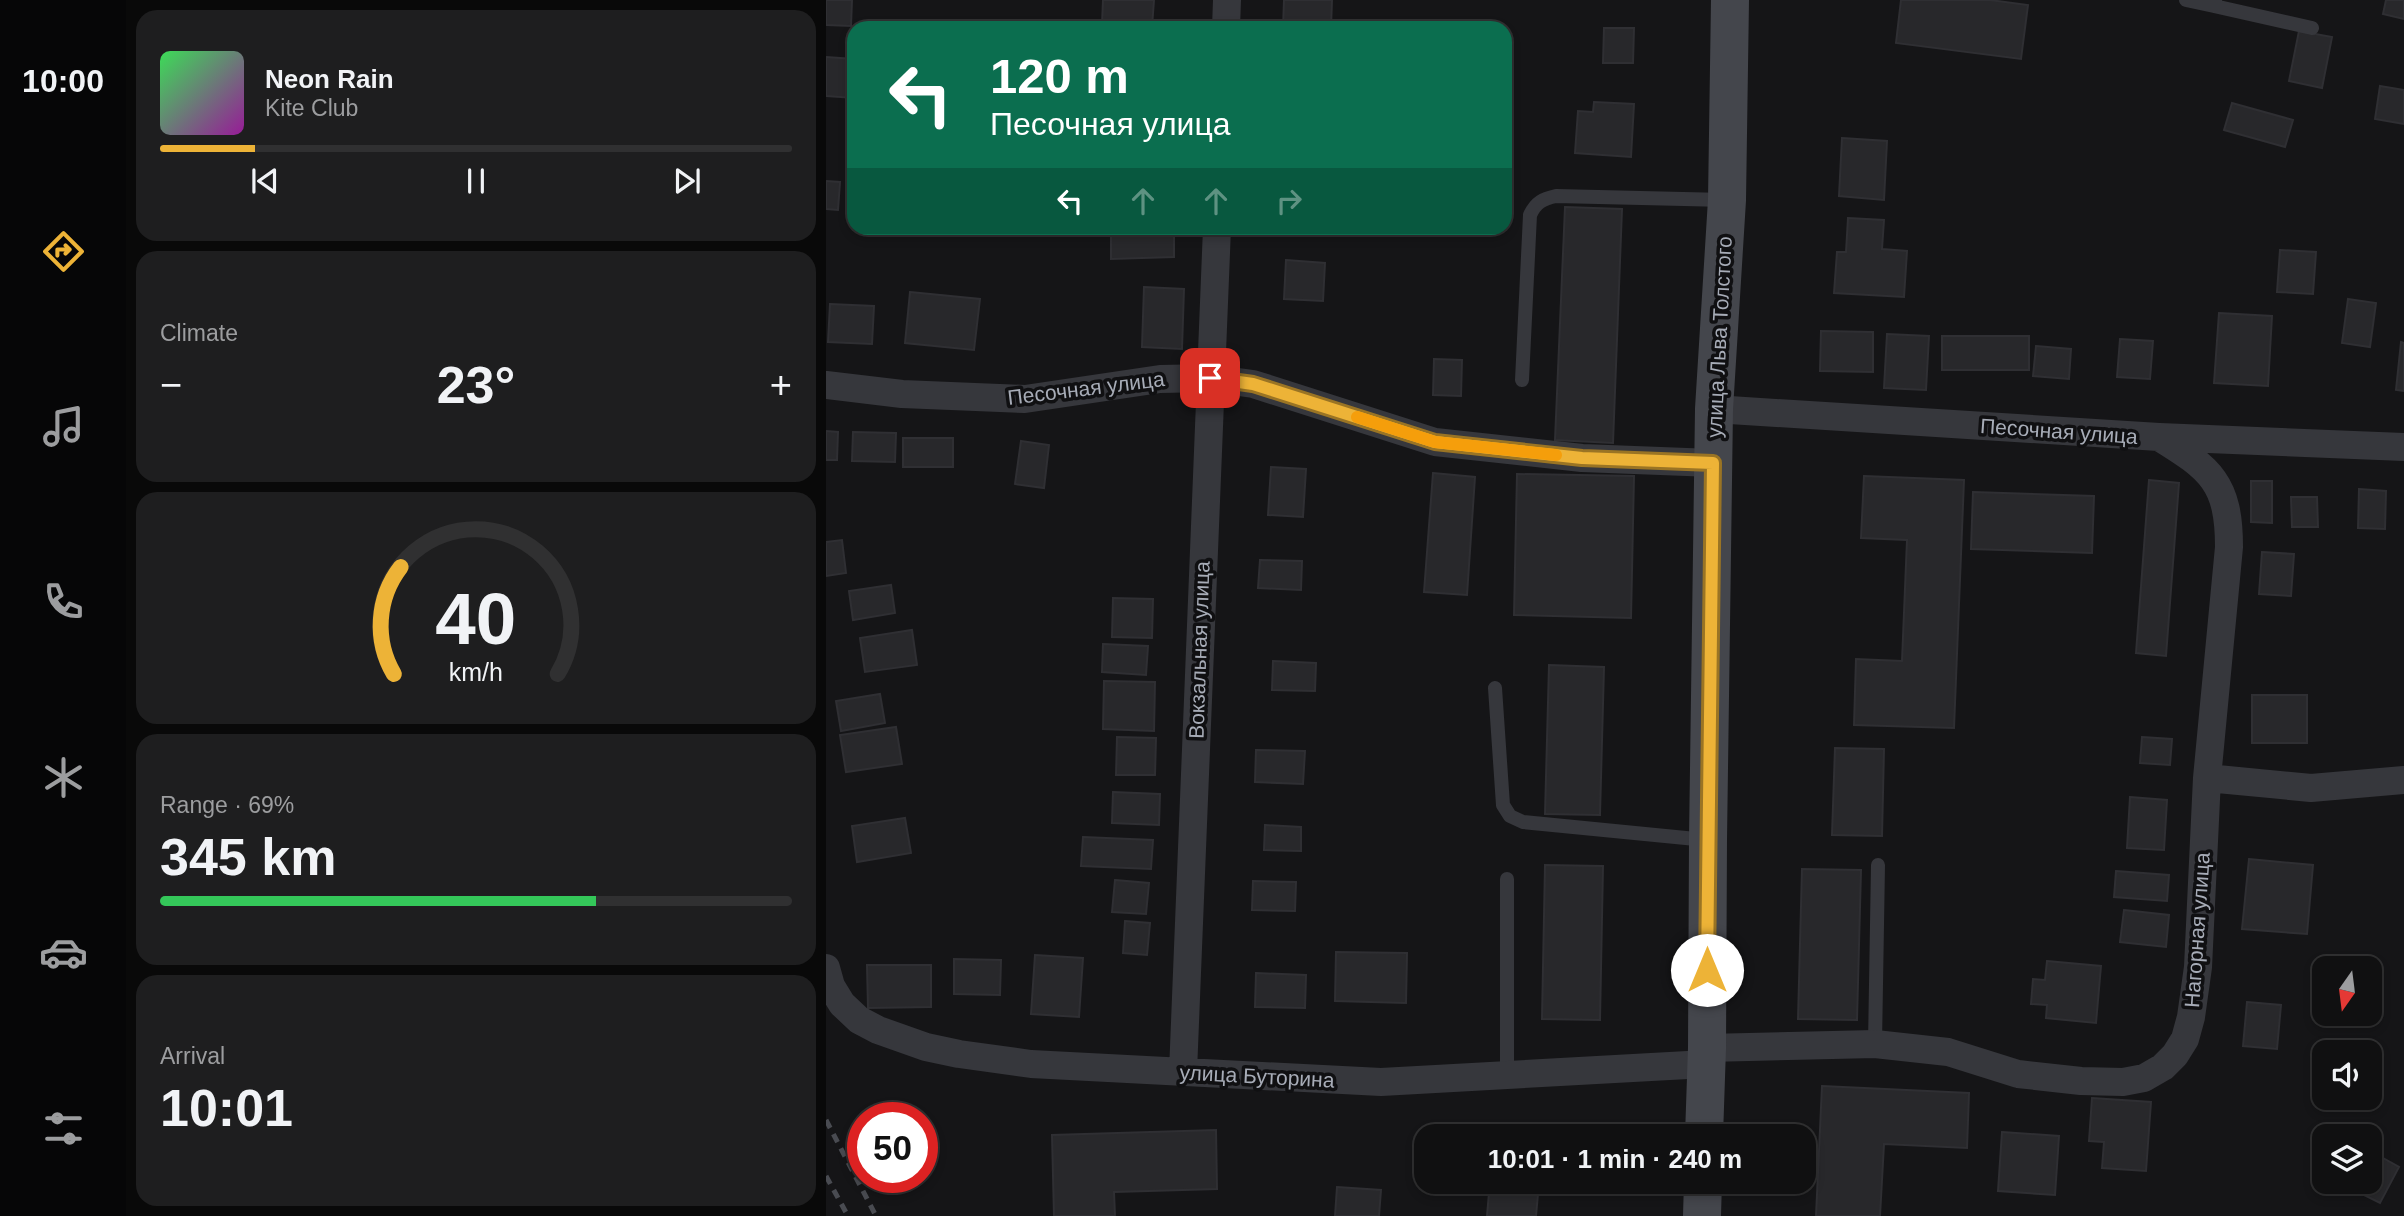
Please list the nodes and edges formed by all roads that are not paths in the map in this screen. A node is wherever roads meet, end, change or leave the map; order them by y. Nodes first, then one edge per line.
1 (1227, 0) edge
2 (1730, 0) edge
3 (2186, 0) edge
4 (2215, 3) edge
5 (1226, 21) edge
6 (2312, 27) dead end
7 (1727, 200) junction
8 (1217, 235) edge
9 (1210, 378) junction
10 (1522, 380) dead end
11 (826, 385) edge
12 (1714, 409) junction
13 (2159, 438) junction
14 (2404, 447) edge
15 (1713, 463) junction
16 (1495, 688) dead end
17 (2207, 778) junction
18 (2404, 780) edge
19 (1707, 840) junction
20 (1878, 865) dead end
21 (1507, 879) dead end
22 (829, 977) edge
23 (1875, 1044) junction
24 (1707, 1056) junction
25 (1183, 1072) junction
26 (1507, 1074) junction
27 (1704, 1124) edge
28 (1703, 1194) edge
29 (1702, 1216) edge

1 - 5 street
2 - 7 main road, улица Льва Толстого
3 - 4 lane
4 - 6 lane
7 - 10 lane
7 - 12 main road, улица Льва Толстого
8 - 9 street, Вокзальная улица
9 - 11 street, Песочная улица
9 - 15 street, Песочная улица
9 - 25 street, Вокзальная улица
12 - 13 street, Песочная улица
12 - 15 main road, улица Льва Толстого
13 - 14 street, Песочная улица
13 - 17 street, Нагорная улица
15 - 19 main road, улица Льва Толстого
16 - 19 lane
17 - 18 street
17 - 23 street, Нагорная улица
19 - 24 main road, улица Льва Толстого
20 - 23 lane
21 - 26 lane
22 - 25 street, улица Буторина
23 - 24 street, Нагорная улица
24 - 26 street, улица Буторина
24 - 27 main road, улица Льва Толстого
25 - 26 street, улица Буторина
28 - 29 main road

